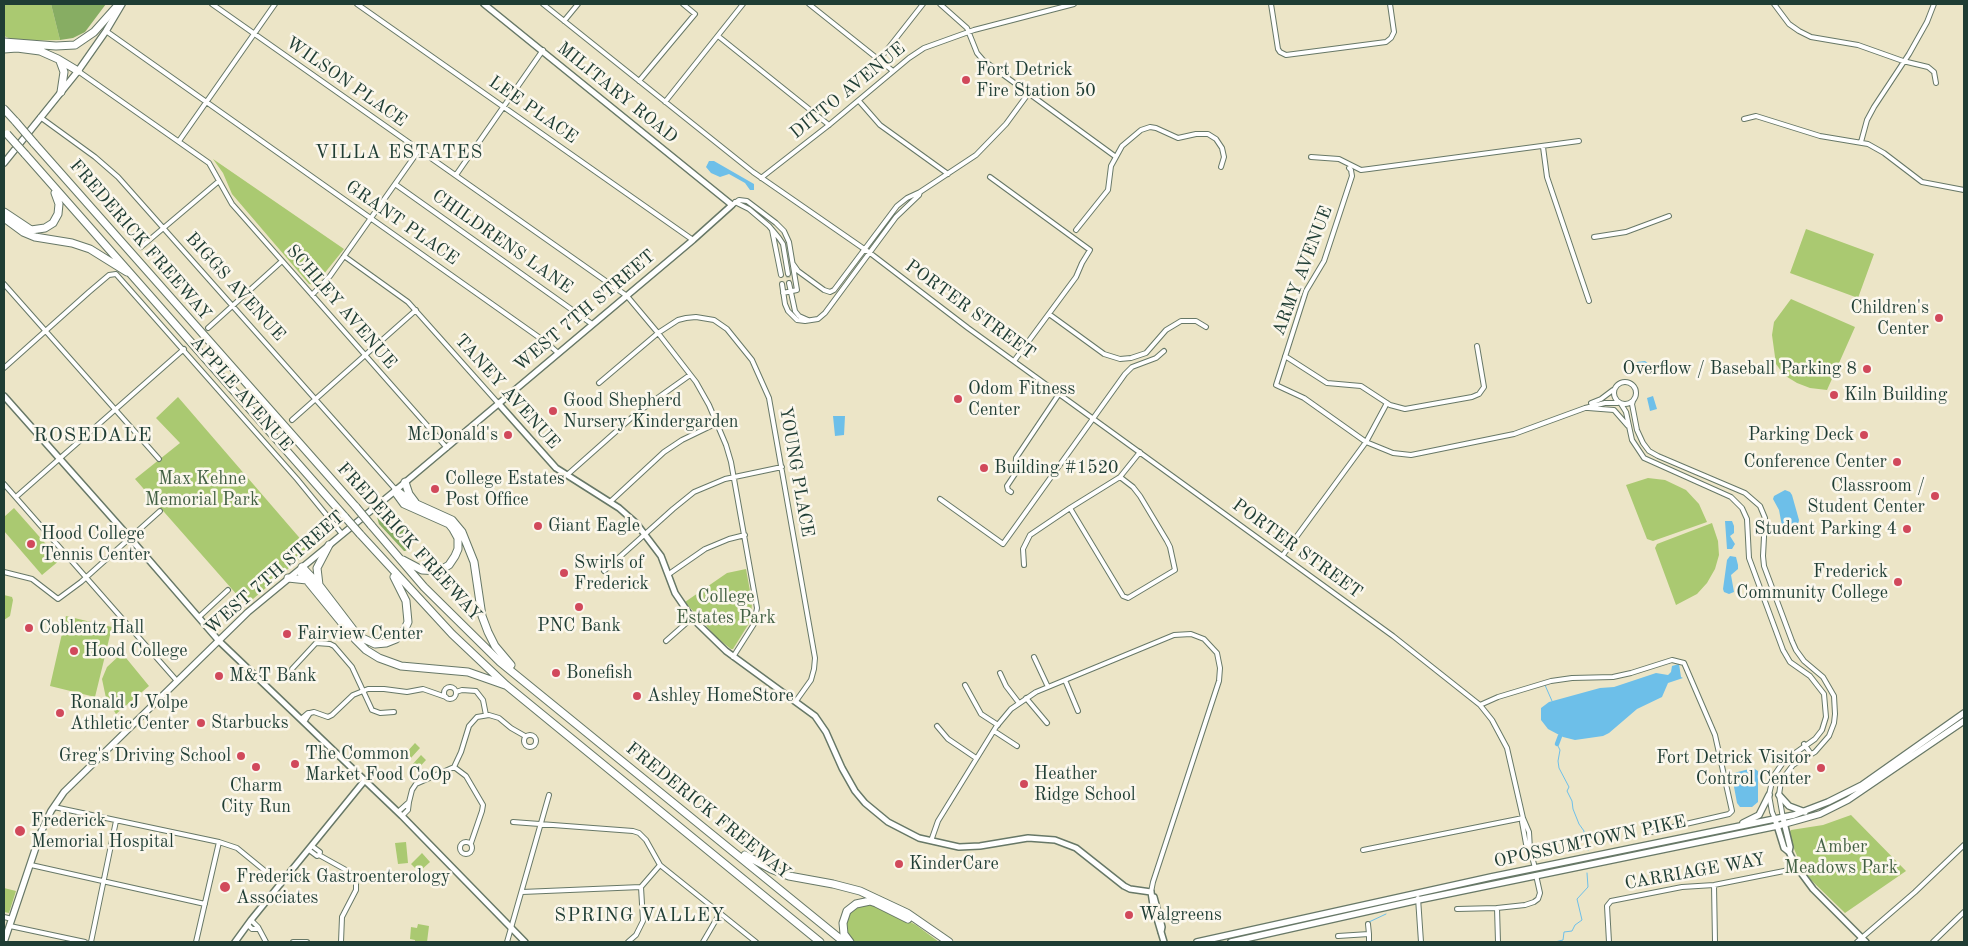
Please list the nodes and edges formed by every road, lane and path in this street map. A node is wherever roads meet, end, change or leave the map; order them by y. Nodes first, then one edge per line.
1 (120, 4) edge
2 (212, 4) edge
3 (275, 4) edge
4 (358, 4) edge
5 (484, 4) edge
6 (543, 4) edge
7 (578, 4) edge
8 (683, 4) edge
9 (743, 4) edge
10 (809, 4) edge
11 (924, 4) edge
12 (940, 4) edge
13 (1072, 4) edge
14 (1271, 4) edge
15 (1390, 4) edge
16 (1774, 4) edge
17 (1934, 4) edge
18 (564, 21) junction
19 (106, 31) junction
20 (970, 32) junction
21 (254, 33) junction
22 (718, 36) junction
23 (4, 42) edge
24 (35, 45) junction
25 (4, 50) edge
26 (543, 50) junction
27 (58, 58) junction
28 (879, 60) junction
29 (1903, 61) junction
30 (78, 71) junction
31 (893, 71) junction
32 (639, 81) junction
33 (1936, 83) dead end
34 (61, 92) junction
35 (1028, 94) junction
36 (858, 100) junction
37 (205, 102) junction
38 (665, 102) junction
39 (504, 107) junction
40 (5, 110) edge
41 (40, 117) junction
42 (1744, 119) dead end
43 (829, 125) junction
44 (5, 132) edge
45 (179, 141) junction
46 (1579, 141) dead end
47 (1861, 142) junction
48 (1543, 146) junction
49 (419, 150) junction
50 (1116, 157) junction
51 (1311, 158) dead end
52 (4, 163) edge
53 (1221, 167) dead end
54 (1349, 168) dead end
55 (948, 174) junction
56 (456, 175) junction
57 (990, 177) dead end
58 (761, 178) junction
59 (47, 180) junction
60 (219, 181) junction
61 (395, 184) junction
62 (1964, 190) edge
63 (920, 192) junction
64 (734, 203) junction
65 (4, 212) edge
66 (1669, 216) dead end
67 (4, 218) edge
68 (370, 218) junction
69 (769, 226) junction
70 (163, 227) junction
71 (1076, 230) dead end
72 (1594, 237) dead end
73 (693, 240) junction
74 (141, 247) dead end
75 (864, 249) junction
76 (870, 253) junction
77 (344, 256) junction
78 (282, 261) junction
79 (793, 264) junction
80 (788, 274) tunnel mouth
81 (781, 275) tunnel mouth
82 (133, 276) junction
83 (789, 283) tunnel mouth
84 (4, 284) edge
85 (782, 284) tunnel mouth
86 (790, 291) junction
87 (784, 293) junction
88 (312, 295) junction
89 (627, 296) junction
90 (1590, 301) dead end
91 (233, 306) junction
92 (416, 310) junction
93 (1049, 314) junction
94 (810, 321) junction
95 (592, 324) junction
96 (1206, 327) dead end
97 (208, 328) dead end
98 (46, 330) junction
99 (658, 333) junction
100 (1476, 346) dead end
101 (184, 349) junction
102 (1164, 351) dead end
103 (558, 353) junction
104 (365, 355) junction
105 (1285, 356) junction
106 (1014, 361) junction
107 (4, 368) edge
108 (690, 375) junction
109 (599, 383) dead end
110 (1615, 388) junction
111 (1060, 394) junction
112 (4, 396) edge
113 (316, 399) junction
114 (1634, 401) junction
115 (498, 403) junction
116 (1387, 403) junction
117 (1619, 403) junction
118 (1586, 408) junction
119 (115, 409) junction
120 (1094, 418) junction
121 (292, 420) dead end
122 (717, 423) junction
123 (1628, 426) junction
124 (1366, 442) junction
125 (446, 448) junction
126 (1140, 452) junction
127 (60, 458) junction
128 (159, 458) dead end
129 (782, 467) junction
130 (567, 475) junction
131 (734, 477) junction
132 (1120, 477) junction
133 (405, 482) junction
134 (4, 484) edge
135 (396, 490) junction
136 (1011, 492) dead end
137 (16, 497) junction
138 (940, 499) dead end
139 (610, 502) junction
140 (417, 504) junction
141 (1070, 508) junction
142 (160, 511) dead end
143 (342, 534) junction
144 (645, 534) junction
145 (745, 535) junction
146 (130, 538) junction
147 (328, 545) junction
148 (1283, 555) junction
149 (398, 558) junction
150 (1024, 564) dead end
151 (389, 566) junction
152 (302, 567) junction
153 (604, 570) dead end
154 (4, 572) edge
155 (669, 574) junction
156 (86, 577) junction
157 (1768, 577) junction
158 (288, 578) junction
159 (307, 580) junction
160 (1757, 581) junction
161 (319, 585) junction
162 (228, 590) dead end
163 (199, 617) junction
164 (692, 618) junction
165 (666, 641) dead end
166 (219, 642) junction
167 (733, 657) junction
168 (1034, 657) dead end
169 (292, 669) dead end
170 (1000, 673) dead end
171 (1065, 680) junction
172 (178, 682) junction
173 (506, 685) junction
174 (965, 685) dead end
175 (1048, 687) junction
176 (534, 690) junction
177 (362, 691) junction
178 (456, 692) junction
179 (446, 697) junction
180 (1026, 698) junction
181 (796, 701) junction
182 (1019, 703) junction
183 (1480, 705) junction
184 (1078, 711) dead end
185 (394, 712) dead end
186 (1964, 713) edge
187 (486, 715) junction
188 (302, 720) junction
189 (1964, 721) edge
190 (1047, 723) dead end
191 (998, 725) junction
192 (937, 726) dead end
193 (994, 731) junction
194 (525, 736) dead end
195 (1805, 745) junction
196 (1017, 746) dead end
197 (1811, 754) junction
198 (976, 758) junction
199 (454, 766) junction
200 (365, 780) junction
201 (549, 795) dead end
202 (1770, 795) junction
203 (1779, 795) junction
204 (54, 807) junction
205 (1805, 812) junction
206 (400, 814) junction
207 (1523, 818) junction
208 (1775, 819) junction
209 (116, 821) junction
210 (1784, 821) junction
211 (513, 822) dead end
212 (540, 824) junction
213 (1777, 826) junction
214 (1733, 828) junction
215 (1652, 832) dead end
216 (219, 842) junction
217 (931, 842) junction
218 (470, 843) dead end
219 (725, 844) junction
220 (1964, 845) edge
221 (311, 848) junction
222 (1363, 850) dead end
223 (1789, 852) junction
224 (31, 865) junction
225 (660, 865) junction
226 (1796, 866) junction
227 (1535, 868) junction
228 (1536, 875) junction
229 (103, 882) junction
230 (281, 884) junction
231 (1714, 885) junction
232 (641, 887) junction
233 (522, 892) junction
234 (1151, 892) junction
235 (1418, 897) junction
236 (205, 904) junction
237 (1497, 908) junction
238 (1457, 909) dead end
239 (1964, 912) edge
240 (720, 913) junction
241 (4, 918) edge
242 (12, 919) junction
243 (249, 922) junction
244 (1368, 924) dead end
245 (10, 926) junction
246 (511, 928) junction
247 (1369, 934) junction
248 (1338, 936) dead end
249 (1862, 938) junction
250 (4, 942) edge
251 (85, 942) edge
252 (91, 942) edge
253 (196, 942) edge
254 (235, 942) edge
255 (266, 942) edge
256 (293, 942) edge
257 (307, 942) edge
258 (341, 942) edge
259 (507, 942) edge
260 (526, 942) edge
261 (628, 942) edge
262 (703, 942) edge
263 (756, 942) edge
264 (820, 942) edge
265 (844, 942) edge
266 (850, 942) edge
267 (941, 942) edge
268 (949, 942) edge
269 (1164, 942) edge
270 (1197, 942) edge
271 (1231, 942) edge
272 (1369, 942) edge
273 (1421, 942) edge
274 (1498, 942) edge
275 (1609, 942) edge
276 (1716, 942) edge
277 (1857, 942) edge
278 (1866, 942) edge
279 (1933, 942) edge

1 - 19 main road
1 - 24 highway
2 - 21 street, WILSON PLACE
3 - 21 street
4 - 39 street, LEE PLACE
5 - 26 street, MILITARY ROAD
6 - 18 street, PORTER STREET
7 - 18 street
8 - 32 street
9 - 22 street
10 - 28 street
11 - 28 street
12 - 20 street
13 - 20 street, DITTO AVENUE
14 - 15 street
16 - 29 street
17 - 29 street
18 - 32 street, PORTER STREET
19 - 30 main road
19 - 37 street, GRANT PLACE
20 - 31 street, DITTO AVENUE
20 - 35 street
21 - 37 street
21 - 49 street, WILSON PLACE
22 - 38 street
22 - 43 street
23 - 24 highway
24 - 30 highway
25 - 27 highway
26 - 39 street
26 - 64 street, MILITARY ROAD
27 - 30 highway
27 - 34 highway
28 - 31 street
29 - 33 street
29 - 47 street
30 - 34 main road
30 - 45 street
31 - 36 street, DITTO AVENUE
32 - 38 street, PORTER STREET
34 - 41 main road
35 - 50 street
35 - 55 street
36 - 43 street, DITTO AVENUE
36 - 55 street
37 - 45 street
37 - 68 street, GRANT PLACE
38 - 58 street, PORTER STREET
39 - 56 street
39 - 73 street, LEE PLACE
40 - 149 highway, FREDERICK FREEWAY, bridge
41 - 52 main road
41 - 70 street, BIGGS AVENUE
42 - 47 street
43 - 58 street, DITTO AVENUE
44 - 59 highway, FREDERICK FREEWAY, bridge
45 - 60 street
46 - 48 street
47 - 62 street
48 - 51 street
48 - 90 street
49 - 56 street, WILSON PLACE
49 - 61 street
50 - 53 street
50 - 71 street
54 - 105 street, ARMY AVENUE
55 - 63 street
56 - 89 street, WILSON PLACE
57 - 93 street
58 - 75 street, PORTER STREET
59 - 65 highway
59 - 82 highway, FREDERICK FREEWAY
60 - 70 street
60 - 78 street, SCHLEY AVENUE
61 - 68 street
61 - 95 street, CHILDRENS LANE
63 - 75 street
63 - 76 street
64 - 69 street
64 - 73 street, WEST 7TH STREET
64 - 79 street
66 - 72 street
67 - 82 highway
68 - 77 street
68 - 103 street, GRANT PLACE
69 - 80 street
69 - 81 street
70 - 74 street
70 - 91 street, BIGGS AVENUE
73 - 89 street, WEST 7TH STREET
75 - 76 street, PORTER STREET
75 - 79 street
76 - 94 street
76 - 106 street, PORTER STREET
77 - 88 street
77 - 92 street, TANEY AVENUE
78 - 88 street, SCHLEY AVENUE
78 - 91 street
79 - 86 street
82 - 151 highway, FREDERICK FREEWAY, bridge
83 - 86 street
84 - 98 street
85 - 87 street
86 - 87 street
86 - 94 street
87 - 94 street
88 - 104 street, SCHLEY AVENUE
89 - 95 street, WEST 7TH STREET
89 - 99 street, WILSON PLACE
91 - 97 street
91 - 113 street, BIGGS AVENUE
92 - 104 street
92 - 115 street, TANEY AVENUE
93 - 96 street
93 - 106 street
95 - 103 street, WEST 7TH STREET
98 - 101 street, APPLE AVENUE
98 - 107 street
98 - 119 street
99 - 108 street, WILSON PLACE
99 - 109 street, YOUNG PLACE
99 - 129 street, YOUNG PLACE
100 - 116 street
101 - 119 street
101 - 143 street, APPLE AVENUE
102 - 120 street
103 - 115 street, WEST 7TH STREET
104 - 113 street
104 - 125 street, SCHLEY AVENUE
105 - 116 street
105 - 124 street, ARMY AVENUE
106 - 111 street, PORTER STREET
108 - 122 street, WILSON PLACE
108 - 130 street
110 - 114 street
110 - 117 street
110 - 118 street
111 - 120 street, PORTER STREET
111 - 136 street
112 - 127 street
113 - 121 street
113 - 135 street, BIGGS AVENUE
114 - 117 street
114 - 157 street
115 - 125 street, WEST 7TH STREET
115 - 130 street, TANEY AVENUE
116 - 124 street
117 - 118 street
117 - 123 street
118 - 123 street
118 - 124 street
119 - 127 street
119 - 128 street
120 - 126 street, PORTER STREET
120 - 138 street
122 - 131 street, WILSON PLACE
122 - 139 street
123 - 160 street
124 - 148 street
125 - 133 street, WEST 7TH STREET
126 - 132 street
126 - 148 street, PORTER STREET
127 - 137 street
127 - 146 street
129 - 131 street
129 - 181 street, YOUNG PLACE
130 - 139 street, TANEY AVENUE
131 - 144 street
131 - 145 street, WILSON PLACE
132 - 141 street
132 - 141 street
133 - 135 street, WEST 7TH STREET
133 - 140 highway
134 - 137 street
135 - 140 highway
135 - 143 main road, WEST 7TH STREET
135 - 149 highway
137 - 156 street
139 - 144 street, TANEY AVENUE
140 - 176 highway
141 - 150 street
142 - 146 street
143 - 147 main road, WEST 7TH STREET
144 - 153 street
144 - 155 street, TANEY AVENUE
145 - 155 street
145 - 167 street, WILSON PLACE
146 - 156 street
146 - 163 street
147 - 152 main road, WEST 7TH STREET
147 - 161 highway
148 - 183 street, PORTER STREET
149 - 176 highway, FREDERICK FREEWAY
151 - 161 highway
151 - 173 highway, FREDERICK FREEWAY
152 - 158 main road, WEST 7TH STREET
152 - 159 highway
152 - 161 highway
154 - 156 street
155 - 164 street, TANEY AVENUE
156 - 172 street
157 - 160 street
157 - 197 street
158 - 159 highway
158 - 166 main road, WEST 7TH STREET
159 - 173 highway
160 - 195 street
162 - 163 street
163 - 166 street
164 - 165 street
164 - 167 street, TANEY AVENUE
166 - 172 main road, WEST 7TH STREET
166 - 188 street
167 - 181 street, TANEY AVENUE
168 - 175 street
169 - 177 street
170 - 182 street
171 - 175 street
171 - 184 street
171 - 234 street
172 - 204 main road, WEST 7TH STREET
173 - 264 highway, FREDERICK FREEWAY
174 - 191 street
175 - 180 street
176 - 219 highway, FREDERICK FREEWAY
177 - 179 street
177 - 185 street
177 - 188 street
178 - 179 street
178 - 179 street
178 - 187 street
180 - 182 street
180 - 190 street
181 - 217 street, TANEY AVENUE
182 - 191 street
183 - 207 street, PORTER STREET
183 - 215 street
186 - 205 main road, OPOSSUMTOWN PIKE
187 - 194 street
187 - 199 street
188 - 200 street
189 - 210 main road, OPOSSUMTOWN PIKE
191 - 193 street
192 - 198 street
193 - 196 street
193 - 198 street
195 - 197 street
195 - 202 street
197 - 203 street
198 - 217 street
199 - 206 street
199 - 218 street
200 - 206 street
200 - 221 street
201 - 212 street
202 - 208 street
202 - 214 main road
203 - 205 main road
203 - 210 street
204 - 209 street
204 - 224 main road, WEST 7TH STREET
205 - 210 main road, OPOSSUMTOWN PIKE
206 - 246 street
207 - 222 street
207 - 227 street, PORTER STREET
208 - 210 main road, OPOSSUMTOWN PIKE
208 - 213 street
208 - 214 main road, OPOSSUMTOWN PIKE
209 - 216 street
209 - 229 street
210 - 213 main road, OPOSSUMTOWN PIKE
210 - 223 street
211 - 212 street
212 - 225 street
212 - 233 street
213 - 223 street
213 - 228 main road, OPOSSUMTOWN PIKE
214 - 227 main road, OPOSSUMTOWN PIKE
216 - 230 street
216 - 236 street
217 - 234 street, TANEY AVENUE
219 - 265 highway, FREDERICK FREEWAY
219 - 268 highway
220 - 249 street
221 - 230 street
221 - 258 street
223 - 226 street
224 - 229 street
224 - 242 main road, WEST 7TH STREET
225 - 232 street
225 - 240 street
226 - 231 street, CARRIAGE WAY
226 - 249 street
227 - 228 street, PORTER STREET
227 - 235 main road, OPOSSUMTOWN PIKE
228 - 235 main road, OPOSSUMTOWN PIKE
228 - 237 street, PORTER STREET
229 - 236 street
229 - 252 street
230 - 243 street
231 - 275 street, CARRIAGE WAY
231 - 276 street
232 - 233 street
232 - 261 street
233 - 246 street
234 - 269 street
235 - 270 main road, OPOSSUMTOWN PIKE
235 - 271 main road, OPOSSUMTOWN PIKE
235 - 273 street
236 - 253 street
237 - 238 street
237 - 274 street
239 - 279 street
240 - 262 street
240 - 263 street
241 - 242 street
242 - 245 main road, WEST 7TH STREET
243 - 254 street
243 - 255 street
244 - 247 street
245 - 250 main road, WEST 7TH STREET
245 - 251 street
246 - 259 street
246 - 260 street
247 - 248 street
247 - 272 street
249 - 277 street
249 - 278 street
256 - 257 street
266 - 267 highway

